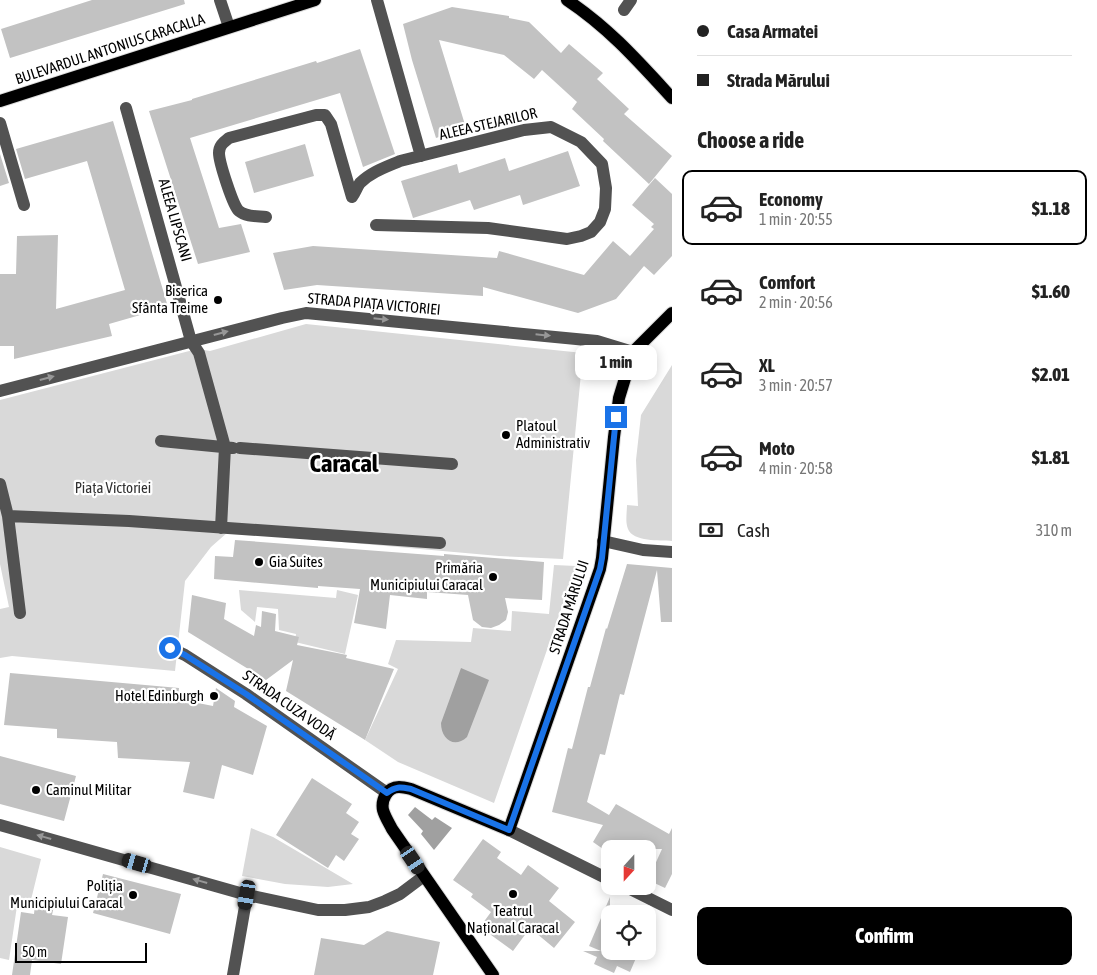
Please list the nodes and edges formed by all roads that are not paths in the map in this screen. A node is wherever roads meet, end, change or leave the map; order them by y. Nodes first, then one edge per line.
1 (220, 0) edge
2 (315, 0) edge
3 (376, 0) edge
4 (567, 0) edge
5 (229, 27) junction
6 (672, 98) edge
7 (0, 101) edge
8 (126, 108) dead end
9 (0, 124) edge
10 (421, 156) junction
11 (24, 205) dead end
12 (266, 217) dead end
13 (376, 225) dead end
14 (672, 313) edge
15 (191, 341) junction
16 (633, 352) junction
17 (0, 391) edge
18 (161, 441) dead end
19 (233, 448) junction
20 (452, 464) dead end
21 (0, 484) edge
22 (8, 516) junction
23 (220, 528) junction
24 (603, 541) junction
25 (440, 543) dead end
26 (672, 552) edge
27 (20, 613) dead end
28 (170, 648) dead end
29 (387, 793) junction
30 (0, 825) edge
31 (509, 830) junction
32 (424, 876) junction
33 (601, 876) edge
34 (247, 895) junction
35 (642, 895) edge
36 (672, 910) edge
37 (233, 975) edge
38 (493, 975) edge

1 - 5 street
2 - 5 main road, BULEVARDUL ANTONIUS CARACALLA
3 - 10 street
4 - 6 main road
5 - 7 main road, BULEVARDUL ANTONIUS CARACALLA
8 - 15 street, ALEEA LIPSCANI
9 - 11 street
10 - 12 street, ALEEA STEJARILOR
10 - 13 street, ALEEA STEJARILOR
14 - 16 main road, STRADA MĂRULUI
15 -> 16 street, STRADA PIAȚA VICTORIEI
17 -> 15 street, STRADA PIAȚA VICTORIEI
15 - 19 street, ALEEA LIPSCANI
16 - 24 main road, STRADA MĂRULUI
18 - 19 street
19 - 20 street
19 - 23 street, ALEEA LIPSCANI
21 - 22 street
22 - 23 street
22 - 27 street
23 - 25 street
24 - 26 street
24 - 31 main road, STRADA MĂRULUI
28 - 29 street, STRADA CUZA VODĂ
29 - 31 main road
29 - 32 main road
34 -> 30 street
31 - 33 street
32 - 34 street
32 - 38 main road
34 - 37 street
35 - 36 street

